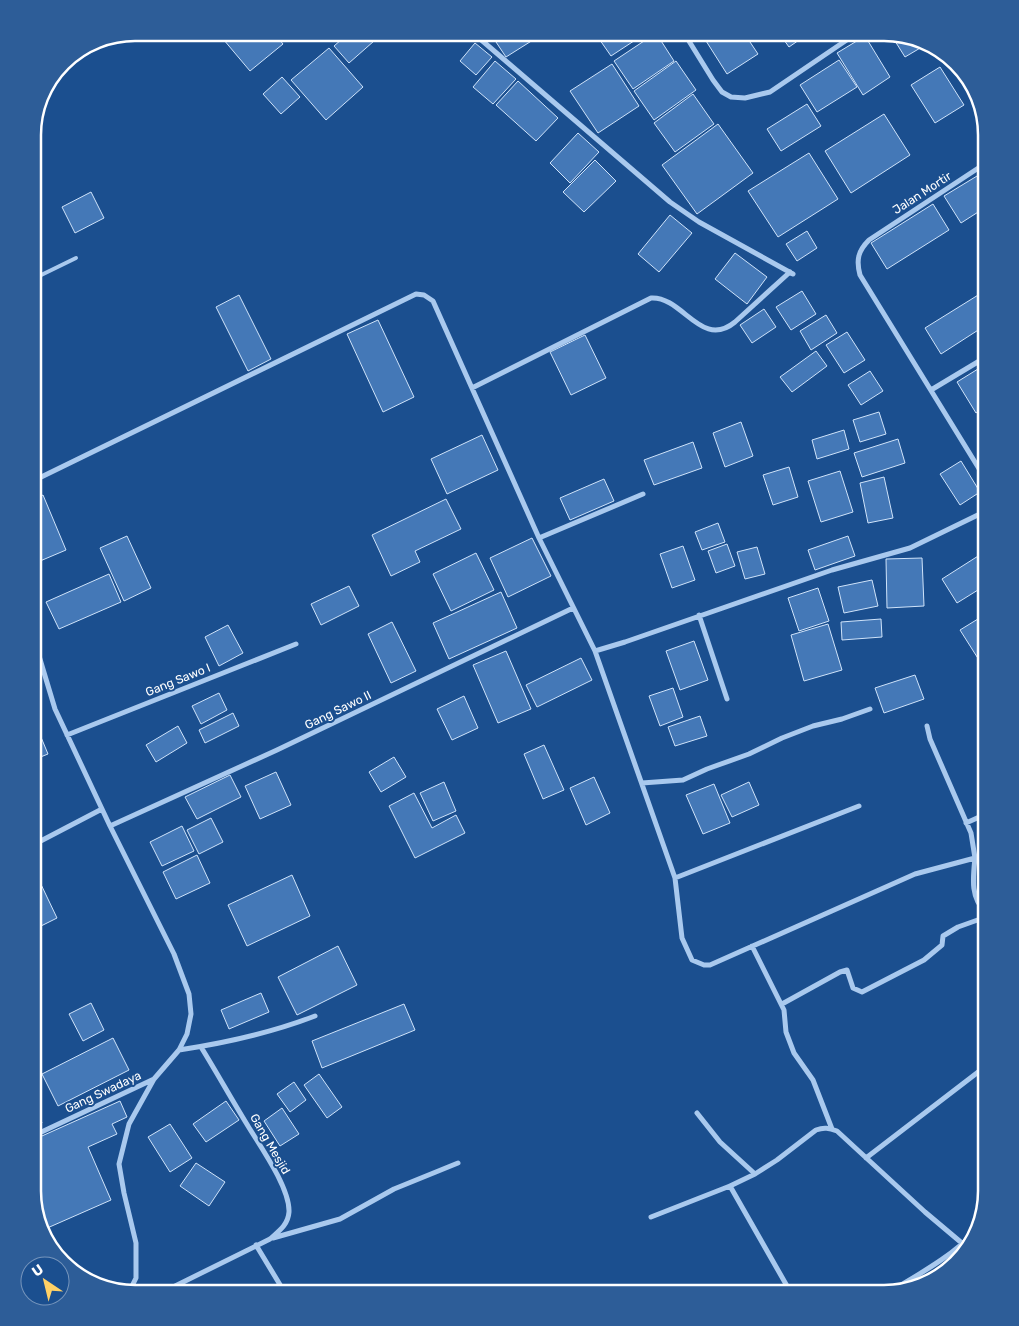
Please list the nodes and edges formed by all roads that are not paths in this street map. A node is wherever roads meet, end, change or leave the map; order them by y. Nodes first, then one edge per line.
1 (482, 41) edge
2 (689, 41) edge
3 (845, 41) edge
4 (978, 168) edge
5 (76, 258) dead end
6 (41, 275) edge
7 (978, 361) edge
8 (472, 388) junction
9 (931, 390) junction
10 (978, 467) edge
11 (41, 477) edge
12 (643, 494) dead end
13 (978, 515) edge
14 (539, 538) junction
15 (573, 608) junction
16 (699, 615) junction
17 (296, 644) dead end
18 (595, 650) junction
19 (41, 663) edge
20 (727, 699) dead end
21 (870, 709) dead end
22 (927, 726) dead end
23 (67, 735) junction
24 (642, 783) junction
25 (859, 806) dead end
26 (102, 809) junction
27 (978, 818) edge
28 (966, 823) junction
29 (110, 826) junction
30 (41, 841) edge
31 (975, 858) junction
32 (675, 878) junction
33 (978, 901) edge
34 (978, 920) edge
35 (752, 946) junction
36 (782, 1004) junction
37 (314, 1016) dead end
38 (201, 1047) junction
39 (179, 1050) junction
40 (978, 1072) edge
41 (154, 1079) junction
42 (697, 1113) dead end
43 (832, 1129) junction
44 (41, 1132) edge
45 (866, 1158) junction
46 (458, 1163) dead end
47 (755, 1174) junction
48 (730, 1186) junction
49 (651, 1217) dead end
50 (270, 1239) junction
51 (962, 1243) edge
52 (256, 1245) junction
53 (958, 1247) edge
54 (905, 1282) edge
55 (132, 1285) edge
56 (178, 1285) edge
57 (280, 1285) edge
58 (786, 1285) edge

1 - 8 street
2 - 3 street
4 - 9 street, Jalan Mortir
5 - 6 lane
7 - 9 street
8 - 11 street
8 - 14 street
9 - 10 street
12 - 14 street
13 - 16 street
14 - 15 street
15 - 18 street
15 - 29 street, Gang Sawo II
16 - 18 street
16 - 20 street
17 - 23 street, Gang Sawo I
18 - 24 street
19 - 23 street
21 - 24 street
22 - 28 street
23 - 26 street
24 - 32 street
25 - 32 street
26 - 29 street
26 - 30 street
27 - 28 street
28 - 31 street
29 - 39 street
31 - 33 street
31 - 35 street
32 - 35 street
34 - 36 street
35 - 36 street
36 - 43 street
37 - 38 street
38 - 39 street
38 - 50 street, Gang Mesjid
39 - 41 street
40 - 45 street
41 - 44 street, Gang Swadaya
41 - 55 street
42 - 47 street
43 - 45 street
43 - 47 street
45 - 51 street
46 - 50 street
47 - 48 street
48 - 49 street
48 - 58 street
50 - 52 street, Gang Mesjid
52 - 56 street, Gang Mesjid
52 - 57 street
53 - 54 street

